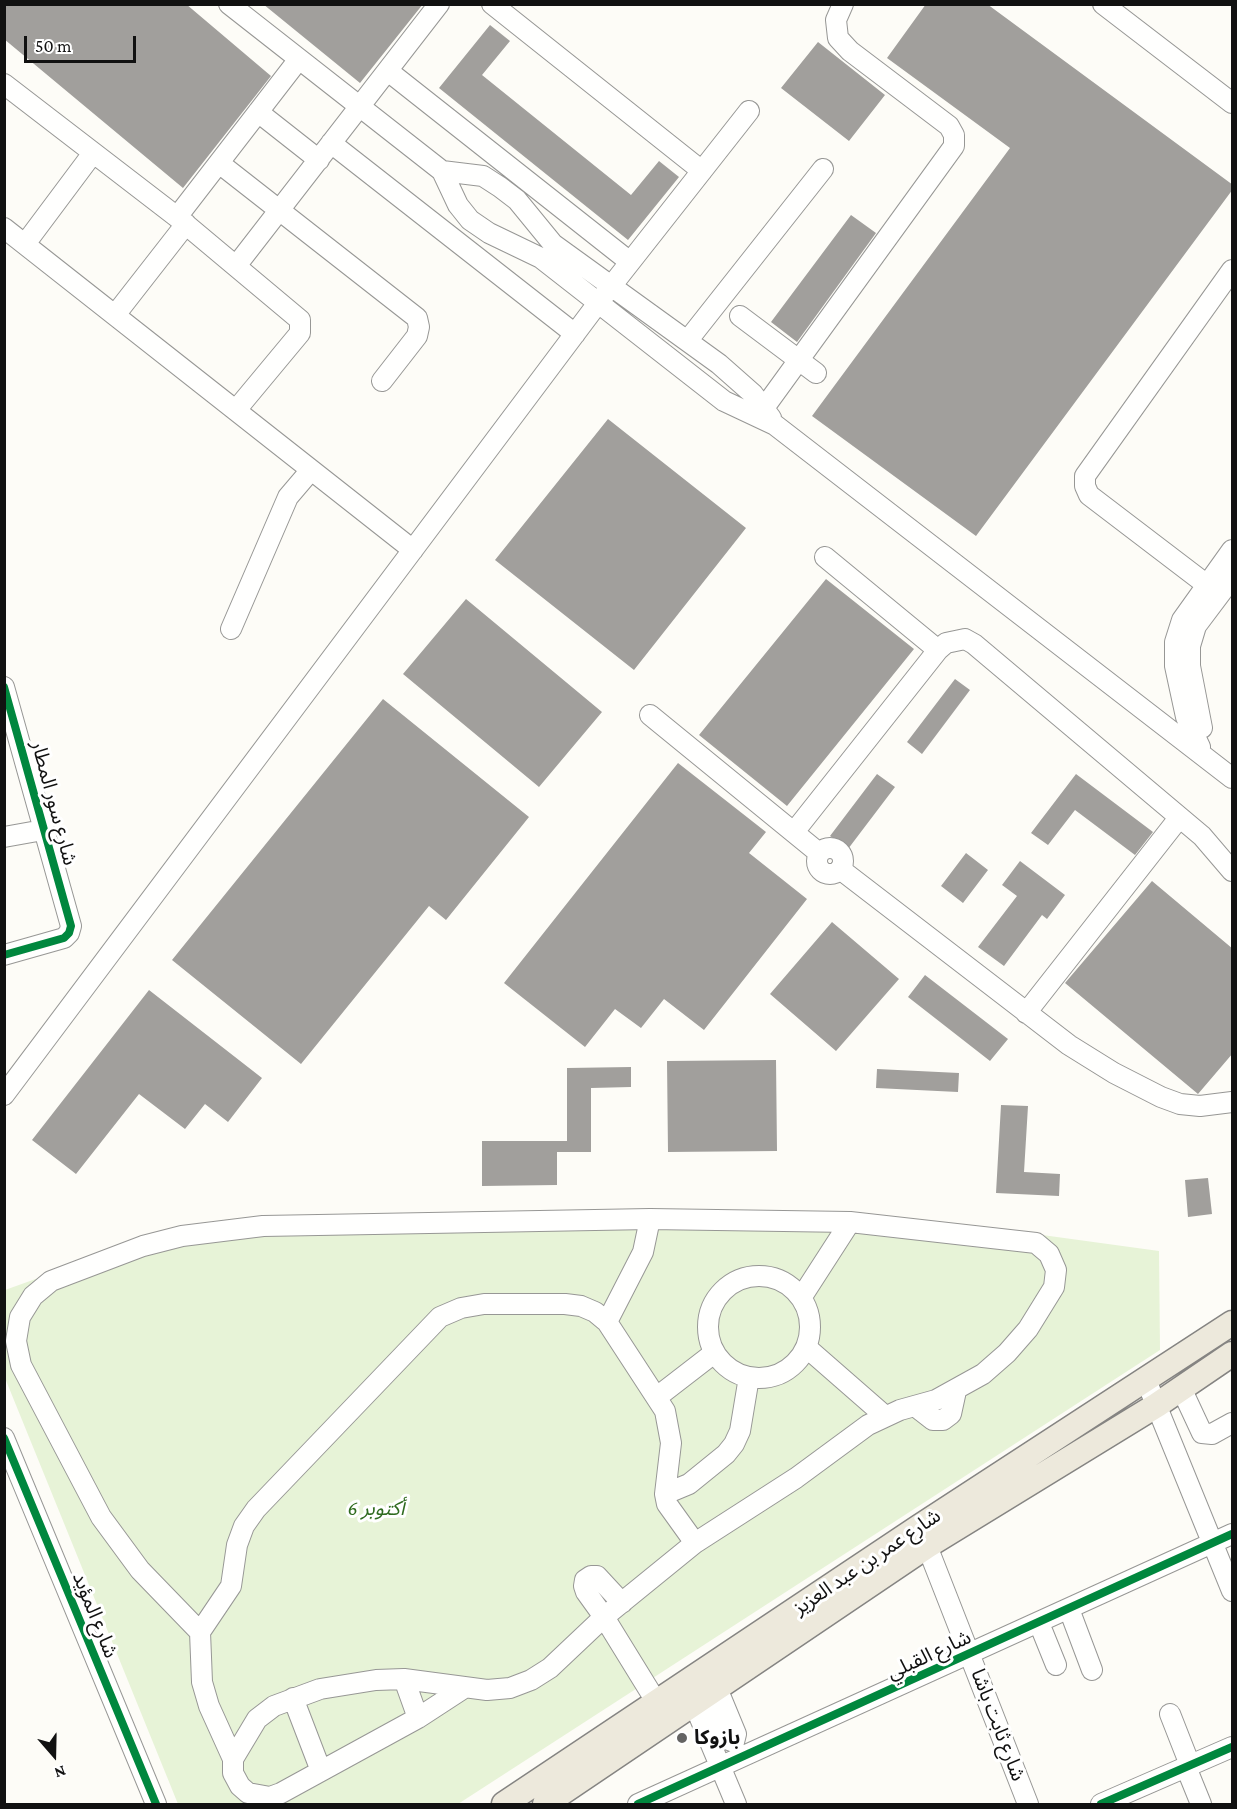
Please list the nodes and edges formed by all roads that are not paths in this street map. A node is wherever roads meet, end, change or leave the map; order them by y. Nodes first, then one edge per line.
1 (230, 4) edge
2 (439, 4) edge
3 (492, 4) edge
4 (843, 4) edge
5 (1103, 4) edge
6 (300, 59) junction
7 (388, 71) junction
8 (4, 84) edge
9 (1233, 103) edge
10 (360, 106) junction
11 (749, 111) dead end
12 (258, 112) junction
13 (331, 143) junction
14 (93, 153) junction
15 (319, 160) junction
16 (219, 163) junction
17 (823, 169) dead end
18 (442, 171) junction
19 (702, 171) junction
20 (279, 210) junction
21 (181, 221) junction
22 (4, 228) edge
23 (25, 244) junction
24 (630, 261) junction
25 (236, 266) junction
26 (1233, 270) edge
27 (611, 285) junction
28 (598, 303) junction
29 (115, 315) junction
30 (740, 316) dead end
31 (574, 334) junction
32 (688, 340) junction
33 (705, 352) junction
34 (798, 360) junction
35 (816, 373) dead end
36 (688, 374) junction
37 (382, 381) dead end
38 (764, 408) junction
39 (236, 410) junction
40 (775, 425) junction
41 (311, 470) junction
42 (413, 550) junction
43 (1233, 550) edge
44 (825, 557) dead end
45 (1233, 578) edge
46 (1207, 585) junction
47 (231, 628) dead end
48 (938, 650) junction
49 (4, 687) edge
50 (650, 715) dead end
51 (12, 742) edge
52 (1205, 755) junction
53 (1233, 778) edge
54 (1179, 818) junction
55 (43, 830) junction
56 (794, 832) junction
57 (4, 837) edge
58 (1233, 872) edge
59 (4, 955) edge
60 (1026, 1013) junction
61 (4, 1095) edge
62 (1233, 1102) edge
63 (650, 1219) junction
64 (850, 1222) junction
65 (801, 1298) junction
66 (608, 1322) junction
67 (1233, 1323) edge
68 (806, 1347) junction
69 (714, 1353) junction
70 (1232, 1357) edge
71 (749, 1377) junction
72 (1146, 1380) junction
73 (1181, 1388) junction
74 (657, 1397) junction
75 (1157, 1406) junction
76 (885, 1416) junction
77 (1233, 1423) edge
78 (4, 1438) edge
79 (665, 1494) junction
80 (1233, 1534) edge
81 (695, 1543) junction
82 (1213, 1543) junction
83 (927, 1546) junction
84 (1233, 1591) edge
85 (622, 1603) junction
86 (1069, 1609) junction
87 (604, 1617) junction
88 (1039, 1623) junction
89 (200, 1632) junction
90 (971, 1654) junction
91 (1056, 1665) dead end
92 (1092, 1670) dead end
93 (404, 1679) junction
94 (464, 1688) junction
95 (706, 1696) junction
96 (294, 1698) junction
97 (657, 1702) junction
98 (1170, 1714) dead end
99 (418, 1718) junction
100 (1233, 1747) edge
101 (233, 1759) junction
102 (1188, 1766) junction
103 (721, 1768) junction
104 (321, 1771) junction
105 (239, 1795) edge
106 (270, 1801) edge
107 (156, 1804) edge
108 (504, 1804) edge
109 (545, 1804) edge
110 (638, 1804) edge
111 (736, 1804) edge
112 (1028, 1804) edge
113 (1101, 1804) edge
114 (1200, 1804) edge

1 - 6 street
2 - 7 street
3 - 19 street
4 - 34 street
5 - 9 street
6 - 10 street
6 - 12 street
7 - 10 street
7 - 24 street
8 - 14 street
10 - 13 street
10 - 18 street
11 - 19 street
12 - 15 street
12 - 16 street
13 - 15 street
13 - 31 street
14 - 21 street
14 - 23 street
15 - 20 street
16 - 20 street
16 - 21 street
17 - 32 street
18 - 27 street
18 - 28 street
19 - 24 street
20 - 25 street
20 - 37 street
21 - 25 street
21 - 29 street
22 - 23 street
23 - 29 street
24 - 27 street
25 - 39 street
26 - 46 street
27 - 28 street
27 - 32 street
28 - 31 street
28 - 36 street
29 - 39 street
30 - 34 street
31 - 42 street
32 - 33 street
33 - 36 street
33 - 38 street
34 - 35 street
34 - 38 street
36 - 40 street
38 - 40 street
39 - 41 street
40 - 52 street
41 - 42 street
41 - 47 street
42 - 61 street
43 - 46 street
44 - 48 street
45 - 52 street
46 - 52 street
48 - 54 street
48 - 56 street
49 - 51 street, شارع سور المطار
50 - 56 street
51 - 55 street, شارع سور المطار
52 - 53 street
54 - 58 street
54 - 60 street
55 - 57 street
55 - 59 street, شارع سور المطار
56 - 60 street
60 - 62 street
63 - 64 street
63 - 66 street
63 - 89 street
64 - 65 street
64 - 76 street
65 - 68 street
65 - 69 street
66 - 74 street
66 - 89 street
67 - 72 main road, شارع عمر بن عبد العزيز
68 - 71 street
68 - 76 street
69 - 71 street
69 - 74 street
70 - 73 main road, شارع عمر بن عبد العزيز
71 - 79 street
72 - 75 street
72 - 97 main road, شارع عمر بن عبد العزيز
73 - 75 main road, شارع عمر بن عبد العزيز
73 - 77 street
74 - 79 street
75 - 82 street
75 - 83 main road, شارع عمر بن عبد العزيز
76 - 81 street
78 - 107 street, شارع المؤيد
79 - 81 street
80 - 82 street, شارع القبلي
81 - 85 street
82 - 84 street
82 - 86 street, شارع القبلي
83 - 90 street, شارع ثابت باشا
83 - 95 main road, شارع عمر بن عبد العزيز
85 - 87 street
85 - 87 street
86 - 88 street, شارع القبلي
86 - 92 street
87 - 94 street
87 - 97 street
88 - 90 street, شارع القبلي
88 - 91 street
89 - 101 street
90 - 103 street, شارع القبلي
90 - 112 street, شارع ثابت باشا
93 - 94 street
93 - 96 street
93 - 99 street
94 - 99 street
95 - 103 street
95 - 109 main road, شارع عمر بن عبد العزيز
96 - 101 street
96 - 104 street
97 - 108 main road, شارع عمر بن عبد العزيز
98 - 102 street
99 - 104 street
100 - 102 street
101 - 105 street
102 - 113 street
102 - 114 street
103 - 110 street, شارع القبلي
103 - 111 street
104 - 106 street
105 - 106 street

